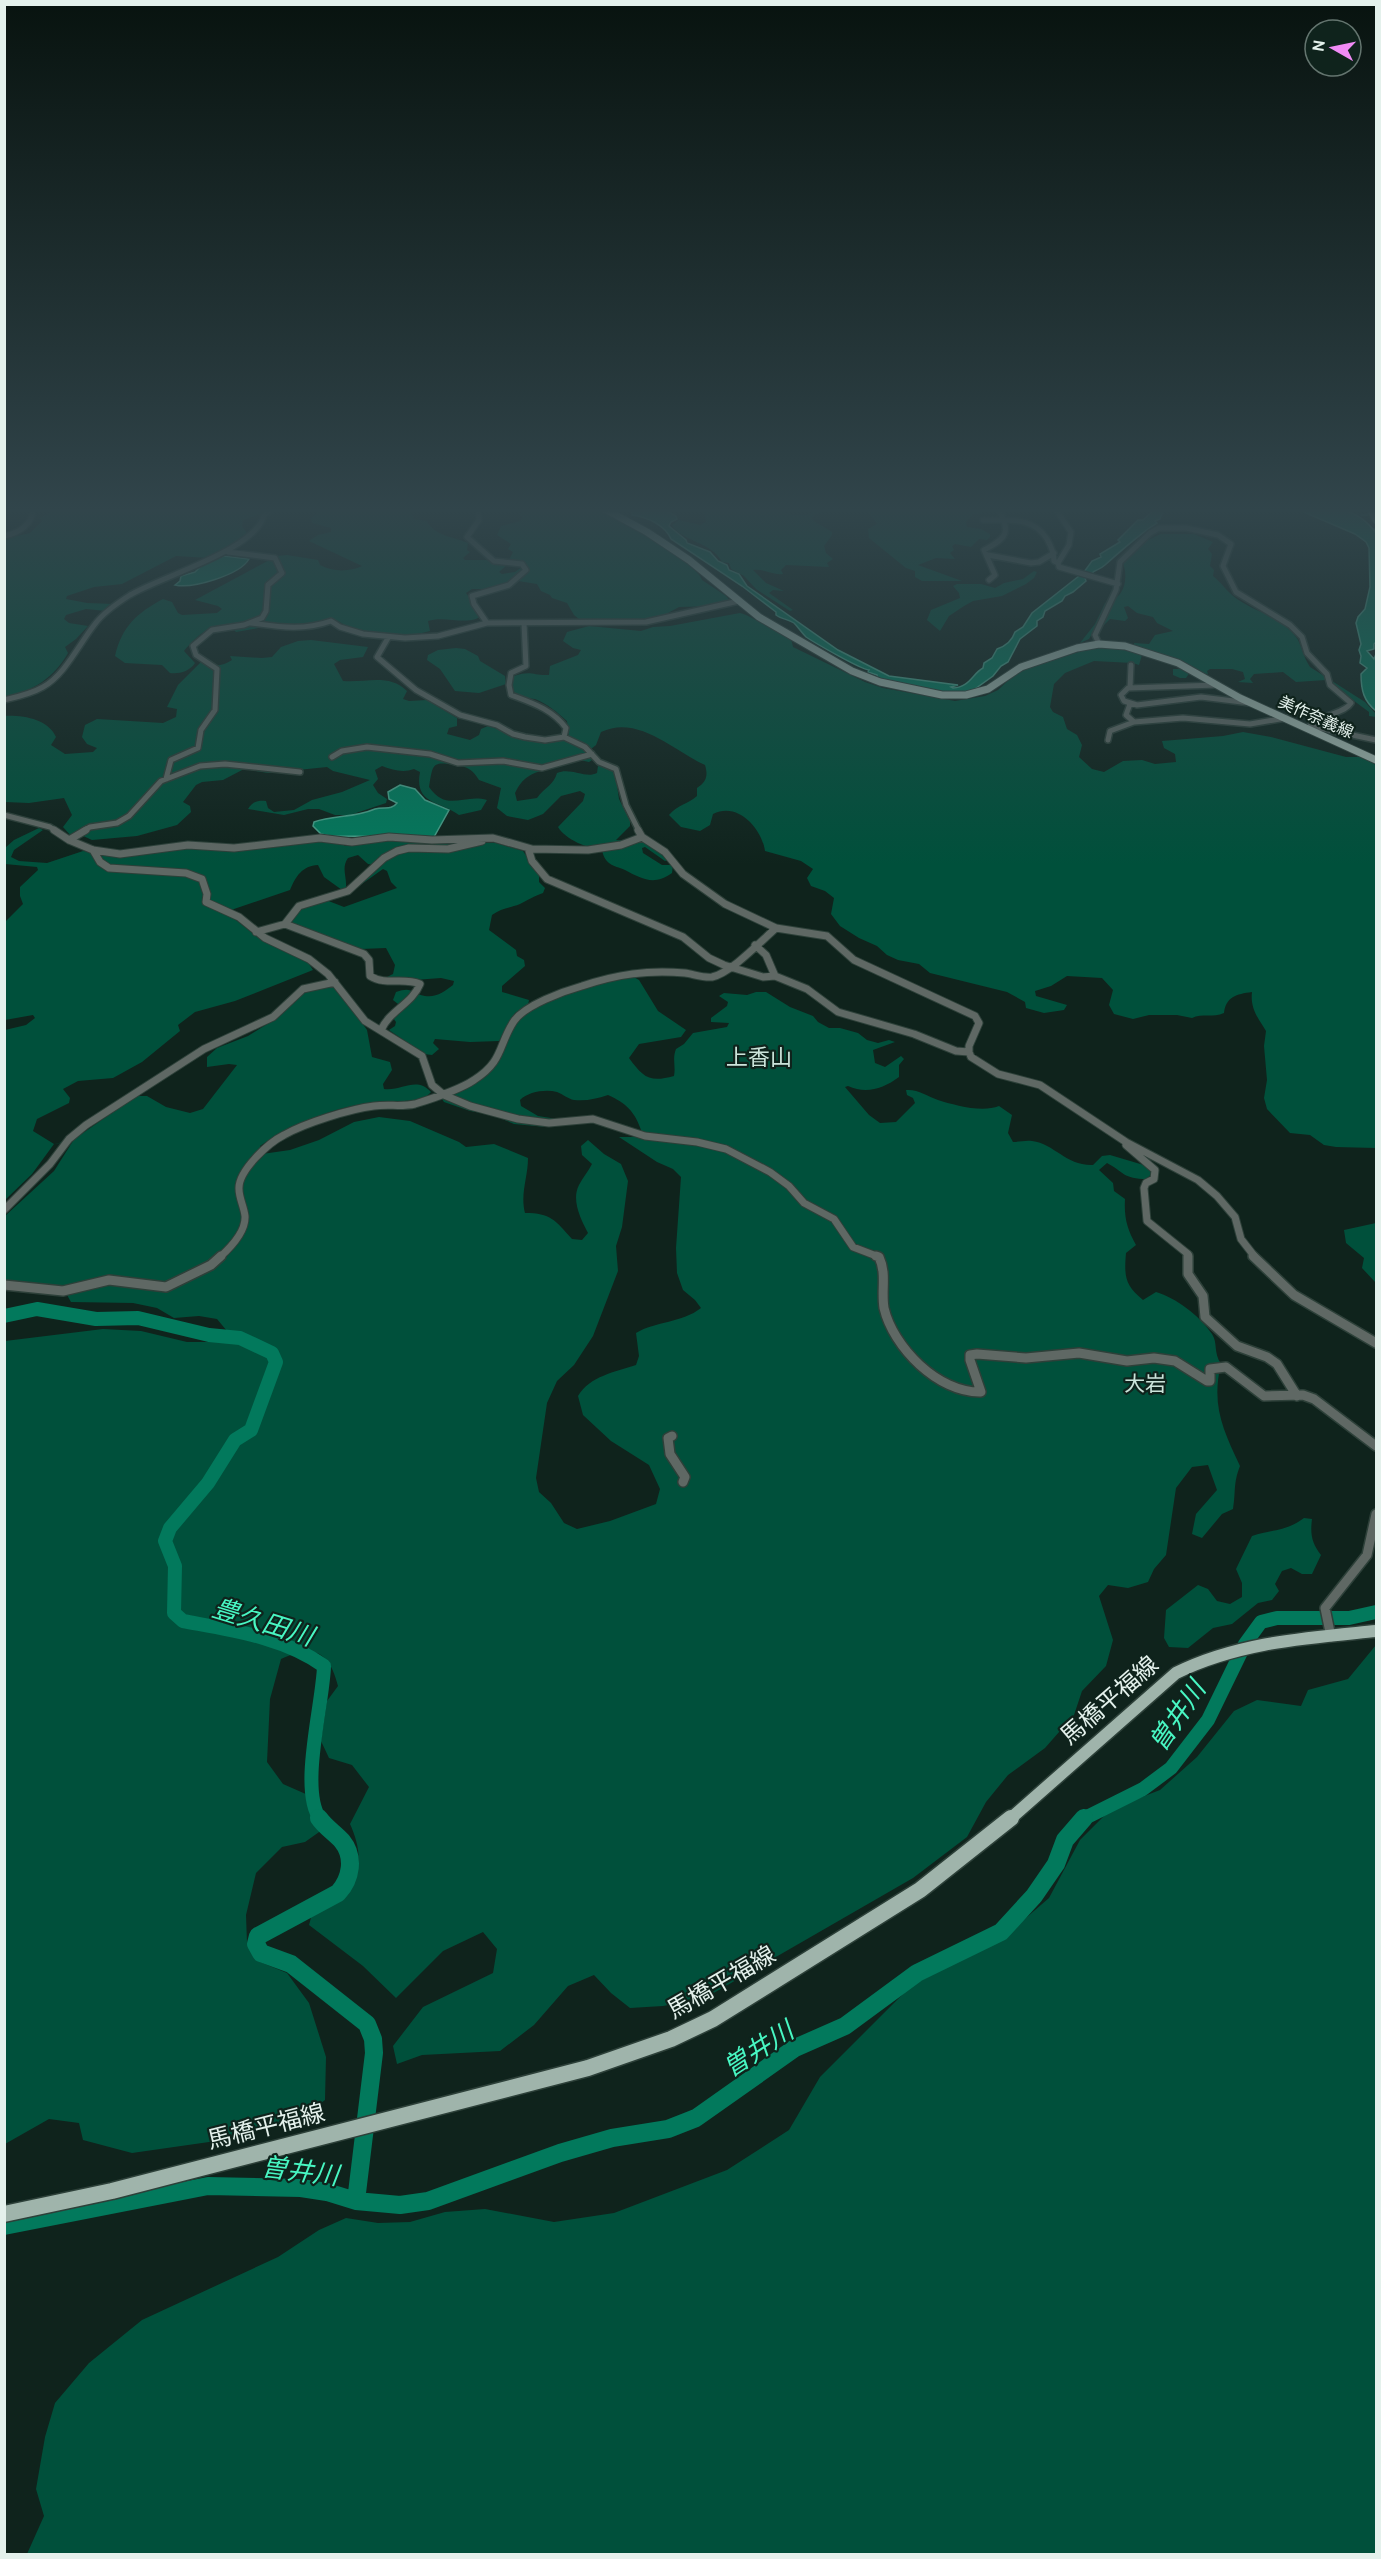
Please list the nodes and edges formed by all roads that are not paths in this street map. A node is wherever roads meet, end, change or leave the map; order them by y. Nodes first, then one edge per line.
1 (93, 626) edge
2 (232, 626) edge
3 (283, 626) edge
4 (317, 626) edge
5 (342, 626) edge
6 (474, 626) edge
7 (524, 626) edge
8 (775, 626) edge
9 (1099, 626) edge
10 (1291, 626) edge
11 (388, 638) junction
12 (1099, 644) junction
13 (1131, 665) dead end
14 (1216, 685) junction
15 (1130, 688) junction
16 (1231, 697) junction
17 (4, 700) edge
18 (1130, 704) junction
19 (1286, 718) junction
20 (1134, 722) junction
21 (1305, 726) junction
22 (1314, 726) junction
23 (564, 737) junction
24 (1108, 740) dead end
25 (1377, 740) edge
26 (592, 754) junction
27 (332, 757) dead end
28 (1377, 760) edge
29 (300, 772) dead end
30 (166, 779) junction
31 (4, 815) edge
32 (642, 837) junction
33 (69, 840) junction
34 (514, 844) junction
35 (528, 848) junction
36 (93, 850) junction
37 (285, 924) junction
38 (776, 928) junction
39 (256, 932) junction
40 (755, 945) junction
41 (734, 968) junction
42 (775, 976) junction
43 (335, 982) junction
44 (381, 1030) junction
45 (969, 1052) junction
46 (440, 1093) junction
47 (1126, 1142) junction
48 (4, 1210) edge
49 (4, 1285) edge
50 (1377, 1343) edge
51 (1297, 1396) junction
52 (672, 1436) dead end
53 (1377, 1446) edge
54 (683, 1482) dead end
55 (1377, 1514) edge
56 (1377, 1631) edge
57 (1331, 1636) junction
58 (4, 2214) edge

1 - 17 street
2 - 30 street
3 - 4 street
5 - 11 street
6 - 11 street
7 - 23 street
8 - 12 main road, 美作奈義線
9 - 12 street
10 - 22 street
11 - 23 street
12 - 14 main road, 美作奈義線
13 - 15 street
14 - 15 street
14 - 16 main road, 美作奈義線
15 - 18 street
16 - 18 street
16 - 19 main road, 美作奈義線
18 - 20 street
19 - 20 street
19 - 21 main road, 美作奈義線
20 - 24 street
21 - 22 street
21 - 28 main road, 美作奈義線
22 - 25 street
23 - 26 street
26 - 27 street
26 - 32 street
29 - 30 street
30 - 33 street
31 - 33 street
32 - 35 street
32 - 38 street
33 - 36 street
34 - 35 street
34 - 36 street
34 - 37 street
35 - 41 street
36 - 39 street
37 - 39 street
37 - 44 street
38 - 40 street
38 - 45 street
39 - 43 street
40 - 41 street
40 - 42 street
41 - 42 street
41 - 46 street
42 - 45 street
43 - 44 street
43 - 48 street
44 - 46 street
45 - 47 street
46 - 49 street
46 - 51 street
47 - 50 street
47 - 51 street
51 - 53 street
52 - 54 street
55 - 57 street
56 - 57 main road, 馬橋平福線
57 - 58 main road, 馬橋平福線

